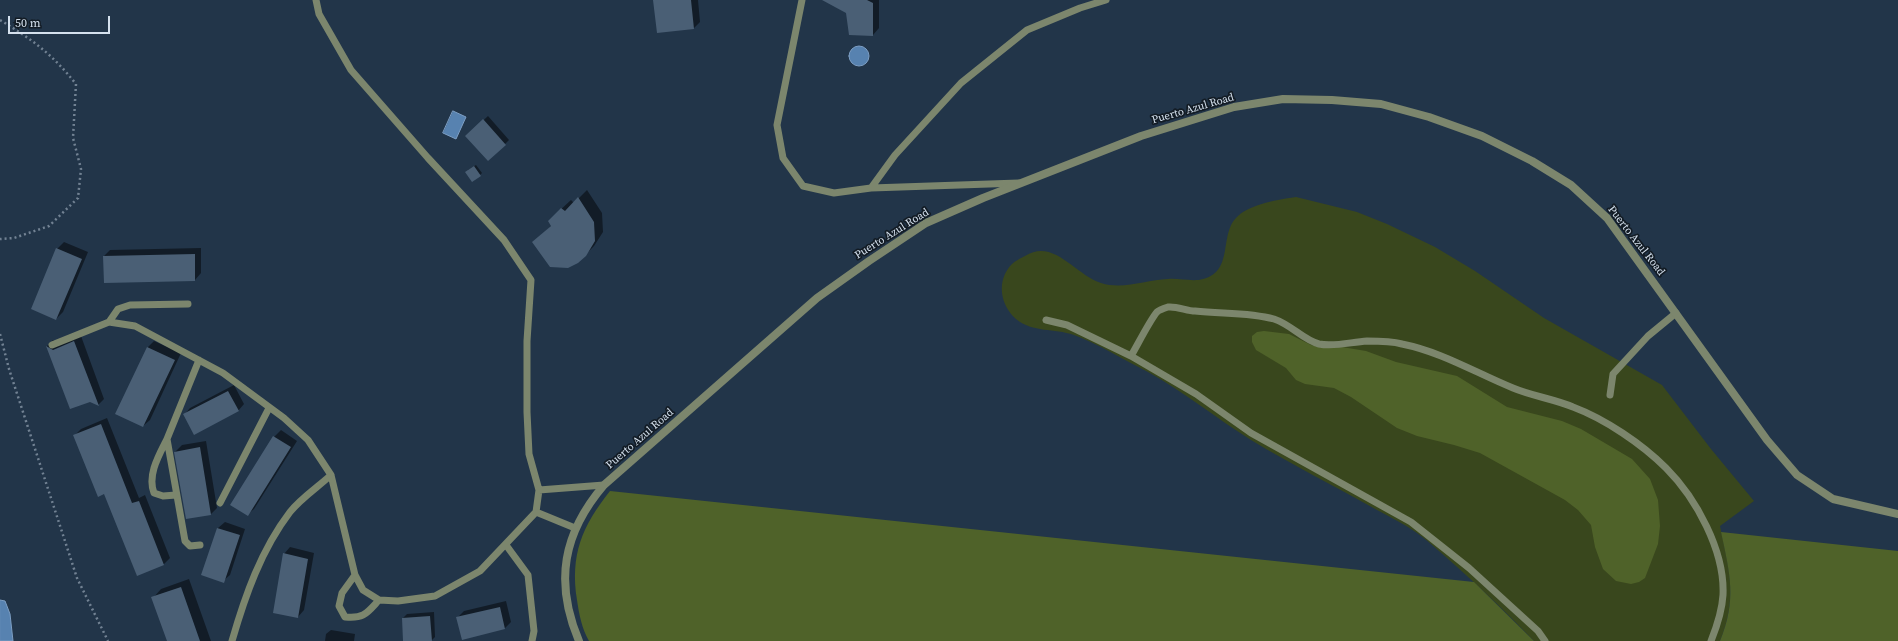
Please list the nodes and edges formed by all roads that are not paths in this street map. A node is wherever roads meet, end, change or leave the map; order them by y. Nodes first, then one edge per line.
1 (316, 0) edge
2 (802, 0) edge
3 (1106, 0) edge
4 (1022, 183) junction
5 (871, 188) junction
6 (188, 304) dead end
7 (1676, 313) junction
8 (1046, 320) dead end
9 (109, 322) junction
10 (52, 346) dead end
11 (1131, 356) junction
12 (199, 360) junction
13 (1610, 395) dead end
14 (269, 408) junction
15 (168, 439) junction
16 (331, 475) junction
17 (604, 485) junction
18 (539, 490) junction
19 (176, 494) junction
20 (220, 503) dead end
21 (536, 512) junction
22 (1898, 514) edge
23 (575, 528) junction
24 (200, 545) dead end
25 (506, 545) junction
26 (355, 575) junction
27 (379, 600) junction
28 (232, 641) edge
29 (532, 641) edge
30 (579, 641) edge
31 (1545, 641) edge
32 (1711, 641) edge

1 - 18 lane
2 - 5 lane
3 - 5 lane
4 - 5 lane
4 - 7 street, Puerto Azul Road
4 - 17 street, Puerto Azul Road
6 - 9 lane
7 - 13 lane
7 - 22 street, Puerto Azul Road
8 - 11 lane
9 - 10 lane
9 - 12 lane
11 - 31 lane
11 - 32 lane
12 - 14 lane
12 - 15 lane
14 - 16 lane
14 - 20 lane
15 - 19 lane
15 - 19 lane
16 - 26 lane
16 - 28 lane
17 - 18 lane
17 - 23 street, Puerto Azul Road
18 - 21 lane
19 - 24 lane
21 - 23 lane
21 - 25 lane
23 - 30 street, Puerto Azul Road
25 - 27 lane
25 - 29 lane
26 - 27 lane
26 - 27 lane

